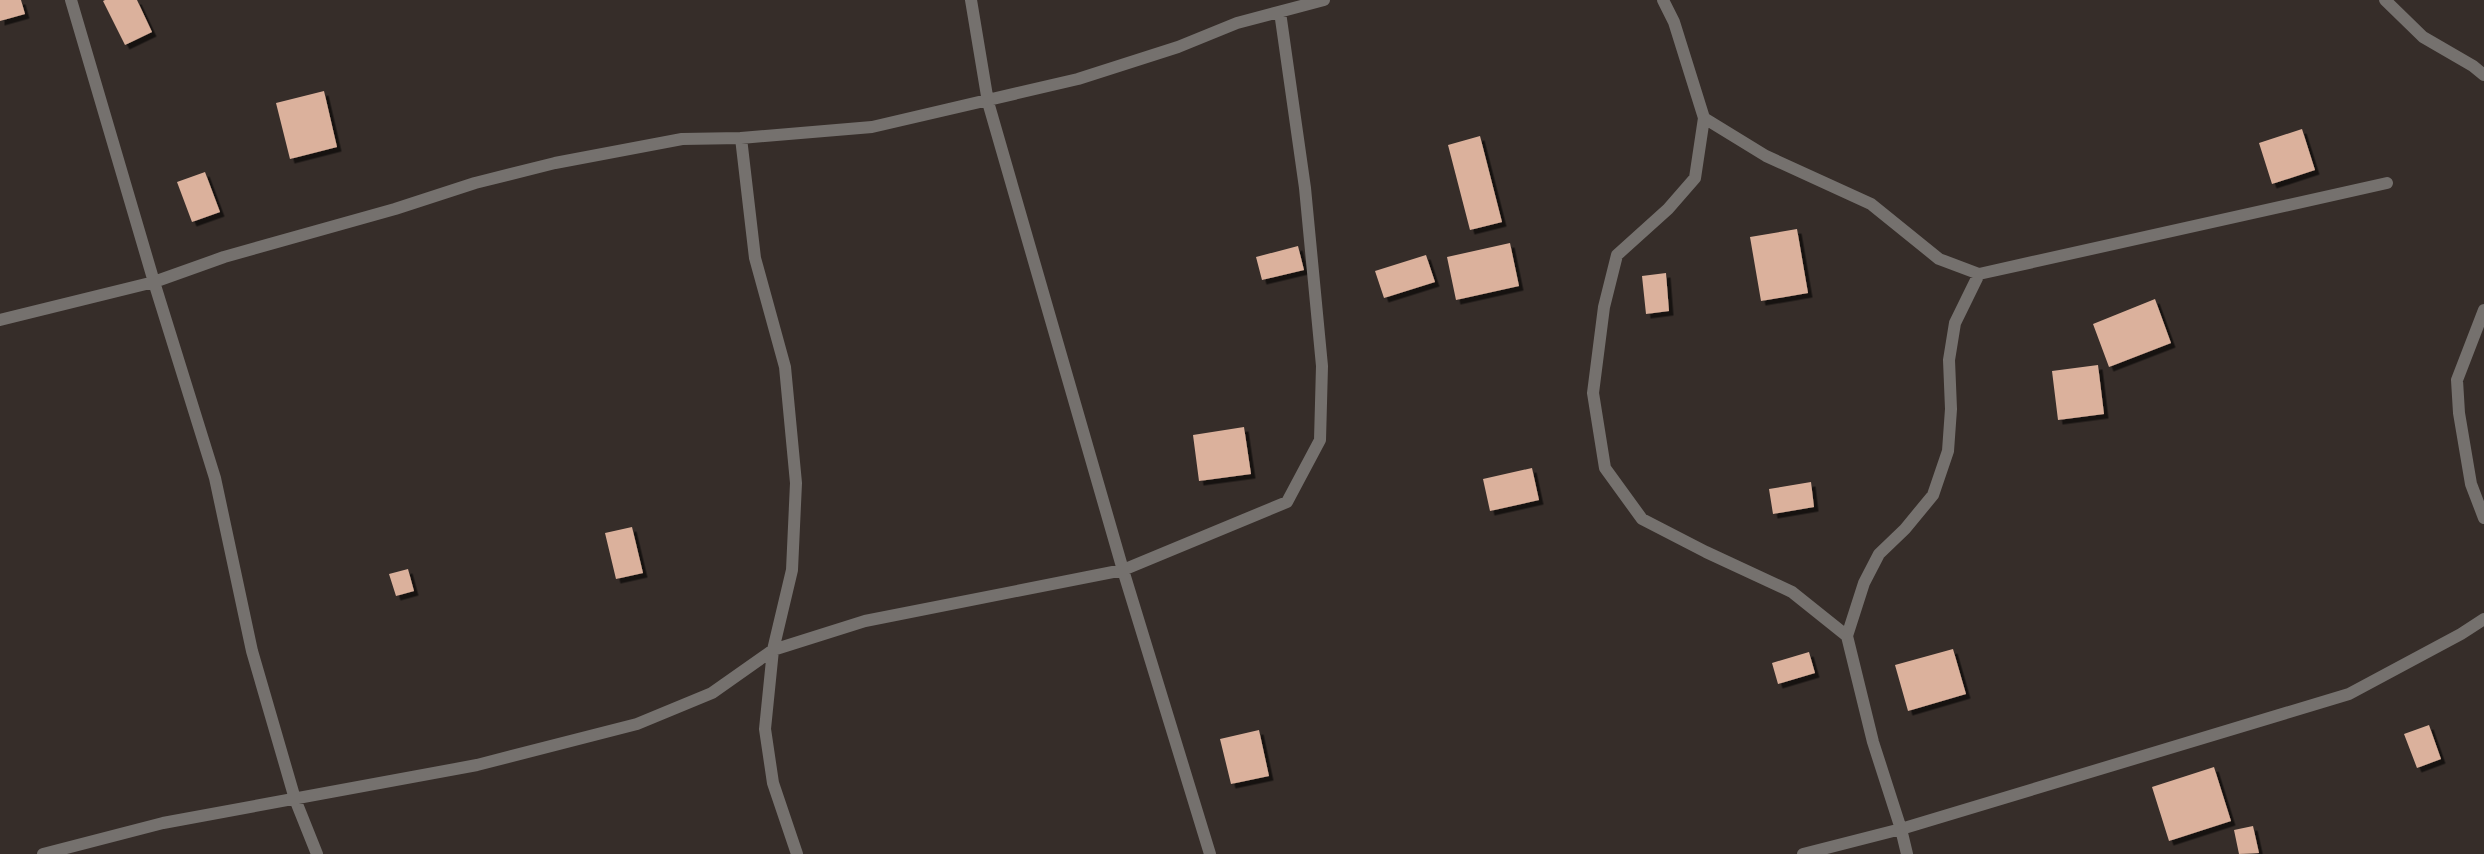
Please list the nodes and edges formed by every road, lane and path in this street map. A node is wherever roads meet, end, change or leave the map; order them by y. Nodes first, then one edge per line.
1 (71, 0) edge
2 (971, 0) edge
3 (1324, 0) edge
4 (1663, 0) edge
5 (2384, 0) edge
6 (1280, 12) junction
7 (2484, 75) edge
8 (988, 102) junction
9 (1704, 118) junction
10 (740, 138) junction
11 (2387, 183) dead end
12 (1979, 274) junction
13 (154, 282) junction
14 (2484, 310) edge
15 (0, 320) edge
16 (2484, 518) edge
17 (1123, 570) junction
18 (2484, 619) edge
19 (1847, 636) junction
20 (773, 650) junction
21 (295, 799) junction
22 (1900, 829) junction
23 (43, 854) edge
24 (317, 854) edge
25 (797, 854) edge
26 (1210, 854) edge
27 (1804, 854) edge
28 (1907, 854) edge

1 - 13 street
2 - 8 street
3 - 6 street
4 - 9 street
5 - 7 street
6 - 8 street
6 - 17 street
8 - 10 street
8 - 17 street
9 - 12 street
9 - 19 street
10 - 13 street
10 - 20 street
11 - 12 street
12 - 19 street
13 - 15 street
13 - 21 street
14 - 16 street
17 - 20 street
17 - 26 street
18 - 22 street
19 - 22 street
20 - 21 street
20 - 25 street
21 - 23 street
21 - 24 street
22 - 27 street
22 - 28 street

